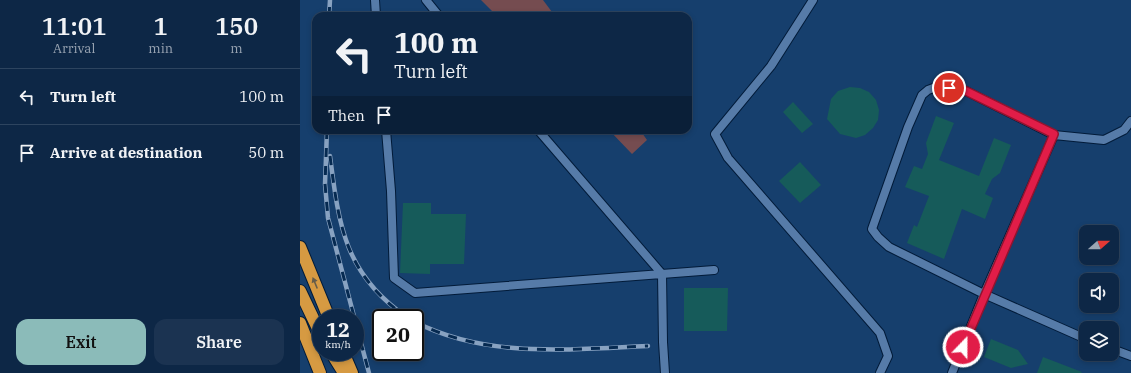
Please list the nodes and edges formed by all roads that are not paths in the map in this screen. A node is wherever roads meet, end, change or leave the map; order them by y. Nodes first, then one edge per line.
1 (375, 0) edge
2 (426, 0) edge
3 (813, 0) edge
4 (376, 12) edge
5 (436, 12) edge
6 (1131, 121) edge
7 (386, 134) edge
8 (541, 134) edge
9 (1054, 134) junction
10 (300, 247) edge
11 (714, 270) dead end
12 (662, 274) junction
13 (300, 291) edge
14 (984, 294) junction
15 (325, 309) edge
16 (312, 316) edge
17 (300, 323) edge
18 (1079, 336) edge
19 (300, 343) edge
20 (1119, 352) edge
21 (1131, 356) edge
22 (337, 361) edge
23 (347, 361) edge
24 (315, 373) edge
25 (320, 373) edge
26 (344, 373) edge
27 (352, 373) edge
28 (665, 373) edge
29 (880, 373) edge
30 (952, 373) edge

1 - 4 lane
2 - 5 lane
3 - 29 lane
6 - 9 lane
7 - 12 lane
8 - 12 lane
9 - 14 lane
9 - 14 lane
15 -> 10 highway
11 - 12 lane
12 - 28 lane
13 - 16 highway
14 - 18 lane
14 - 30 lane
17 - 25 highway
19 - 24 highway
20 - 21 lane
22 - 26 highway
23 - 27 highway

